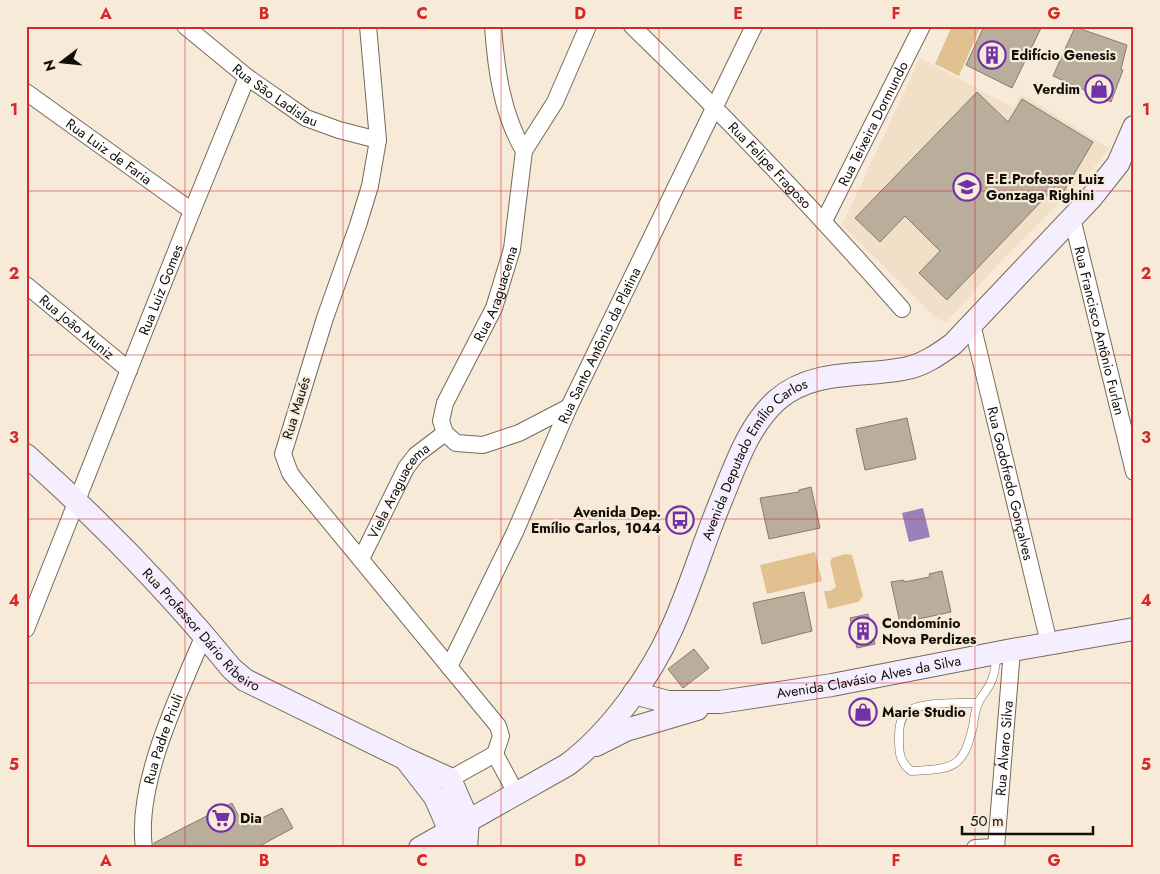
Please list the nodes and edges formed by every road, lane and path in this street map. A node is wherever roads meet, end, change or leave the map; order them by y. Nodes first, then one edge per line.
1 (184, 26) edge
2 (368, 26) edge
3 (493, 26) edge
4 (588, 26) edge
5 (632, 26) edge
6 (754, 26) edge
7 (916, 30) edge
8 (247, 77) junction
9 (26, 92) edge
10 (716, 107) junction
11 (1134, 127) edge
12 (378, 140) junction
13 (524, 151) junction
14 (192, 211) junction
15 (1072, 218) junction
16 (824, 221) junction
17 (26, 285) edge
18 (902, 309) dead end
19 (972, 324) junction
20 (129, 370) junction
21 (570, 407) junction
22 (445, 433) junction
23 (26, 455) edge
24 (1134, 472) edge
25 (77, 503) junction
26 (361, 559) junction
27 (26, 629) edge
28 (1134, 629) edge
29 (204, 635) junction
30 (1049, 643) junction
31 (1004, 651) junction
32 (449, 667) junction
33 (634, 693) junction
34 (720, 702) junction
35 (978, 703) junction
36 (587, 750) junction
37 (495, 754) junction
38 (406, 760) junction
39 (450, 779) junction
40 (516, 793) junction
41 (458, 833) edge
42 (996, 847) edge
43 (144, 848) edge
44 (420, 848) edge
45 (466, 848) edge
46 (975, 848) edge

1 - 8 street, Rua São Ladislau
2 - 12 street, Rua Maués
3 - 13 street
4 - 13 street, Rua Araguacema
5 - 10 street, Rua Felipe Fragoso
6 - 10 street, Rua Santo Antônio da Platina
7 - 16 street, Rua Teixeira Dormundo
8 - 12 street, Rua São Ladislau
8 - 14 street, Rua Luiz Gomes
9 - 14 street, Rua Luiz de Faria
10 - 16 street, Rua Felipe Fragoso
10 - 21 street, Rua Santo Antônio da Platina
11 - 15 street, Avenida Deputado Emílio Carlos
12 - 26 street, Rua Maués
13 - 22 street, Rua Araguacema
14 - 20 street, Rua Luiz Gomes
15 - 19 street, Avenida Deputado Emílio Carlos
15 - 24 street, Rua Francisco Antônio Furlan
16 - 18 street, Rua Felipe Fragoso
17 - 20 street, Rua João Muniz
19 - 30 street, Rua Godofredo Gonçalves
19 - 33 street, Avenida Deputado Emílio Carlos
20 - 25 street, Rua Luiz Gomes
21 - 22 street
21 - 32 street, Rua Santo Antônio da Platina
22 - 26 street, Viela Araguacema
23 - 25 street, Rua Professor Dário Ribeiro
25 - 27 street, Rua Luiz Gomes
25 - 29 street, Rua Professor Dário Ribeiro
26 - 32 street, Rua Maués
28 - 30 street, Avenida Clavásio Alves da Silva
29 - 38 street, Rua Professor Dário Ribeiro
29 - 43 street, Rua Padre Priuli
30 - 31 street, Avenida Clavásio Alves da Silva
31 - 34 street, Avenida Clavásio Alves da Silva
31 - 35 lane
31 - 42 street, Rua Álvaro Silva
32 - 37 street, Rua Maués
33 - 34 street, Avenida Clavásio Alves da Silva
33 - 36 street, Avenida Deputado Emílio Carlos
34 - 36 street, Avenida Clavásio Alves da Silva
35 - 35 lane
36 - 40 street, Avenida Deputado Emílio Carlos
37 - 39 street
37 - 40 street
38 - 39 street, Rua Professor Dário Ribeiro
38 - 41 street, Rua Professor Dário Ribeiro
39 - 41 street
40 - 41 street, Avenida Deputado Emílio Carlos
41 - 44 street, Avenida Deputado Emílio Carlos
41 - 45 street
42 - 46 street

